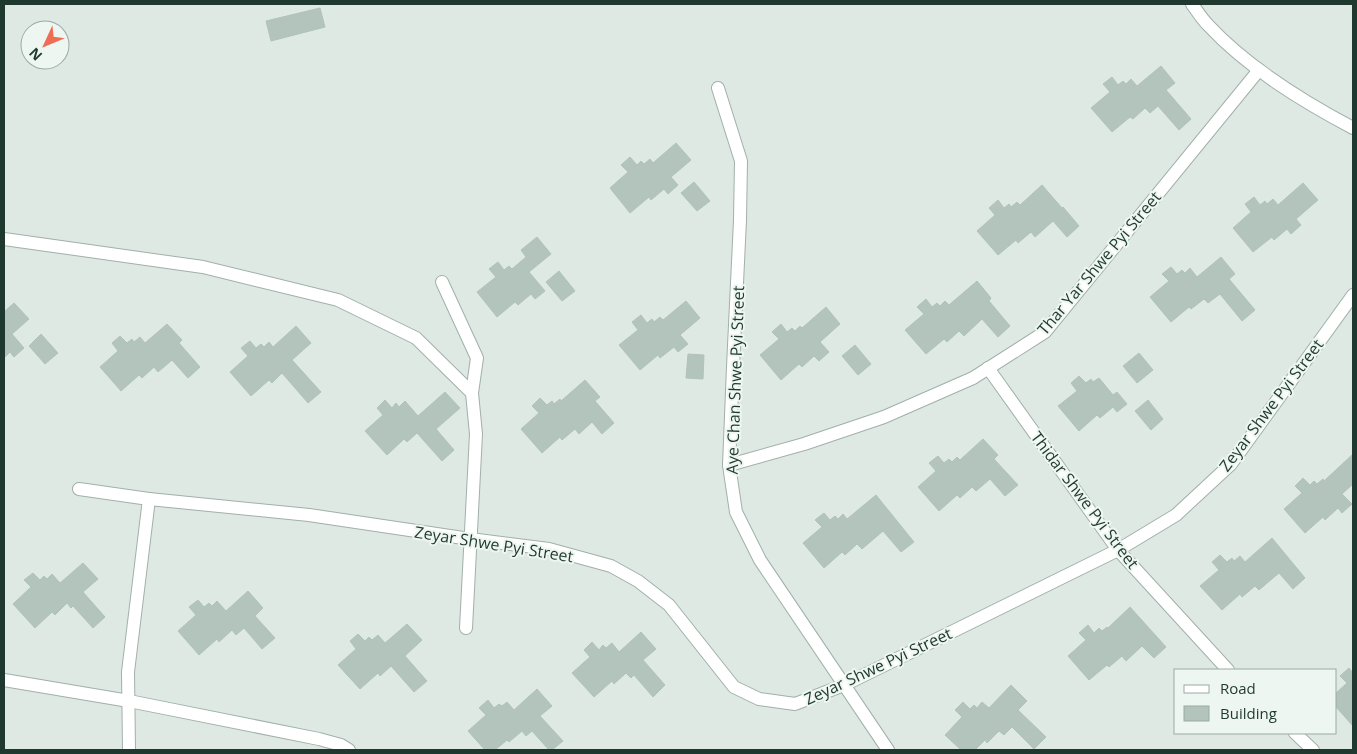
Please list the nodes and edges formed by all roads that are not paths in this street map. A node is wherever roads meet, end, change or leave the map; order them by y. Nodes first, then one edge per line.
1 (1192, 4) edge
2 (1260, 70) junction
3 (718, 88) dead end
4 (1353, 128) edge
5 (4, 238) edge
6 (442, 282) dead end
7 (1353, 295) edge
8 (988, 368) junction
9 (472, 393) junction
10 (729, 465) junction
11 (79, 489) dead end
12 (149, 499) junction
13 (470, 539) junction
14 (1118, 550) junction
15 (466, 628) dead end
16 (1227, 669) edge
17 (4, 680) edge
18 (844, 685) junction
19 (129, 701) junction
20 (1296, 734) edge
21 (129, 750) edge
22 (349, 750) edge
23 (888, 750) edge
24 (1313, 750) edge

1 - 2 street
2 - 4 street
2 - 8 street, Thar Yar Shwe Pyi Street
3 - 10 street, Aye Chan Shwe Pyi Street
5 - 9 street
6 - 9 street
7 - 14 street, Zeyar Shwe Pyi Street
8 - 10 street, Thar Yar Shwe Pyi Street
8 - 14 street, Thidar Shwe Pyi Street
9 - 13 street
10 - 18 street, Aye Chan Shwe Pyi Street
11 - 12 street, Zeyar Shwe Pyi Street
12 - 13 street, Zeyar Shwe Pyi Street
12 - 19 street
13 - 15 street
13 - 18 street, Zeyar Shwe Pyi Street
14 - 16 street, Thidar Shwe Pyi Street
14 - 18 street, Zeyar Shwe Pyi Street
17 - 19 street
18 - 23 street, Aye Chan Shwe Pyi Street
19 - 21 street
19 - 22 street
20 - 24 street

